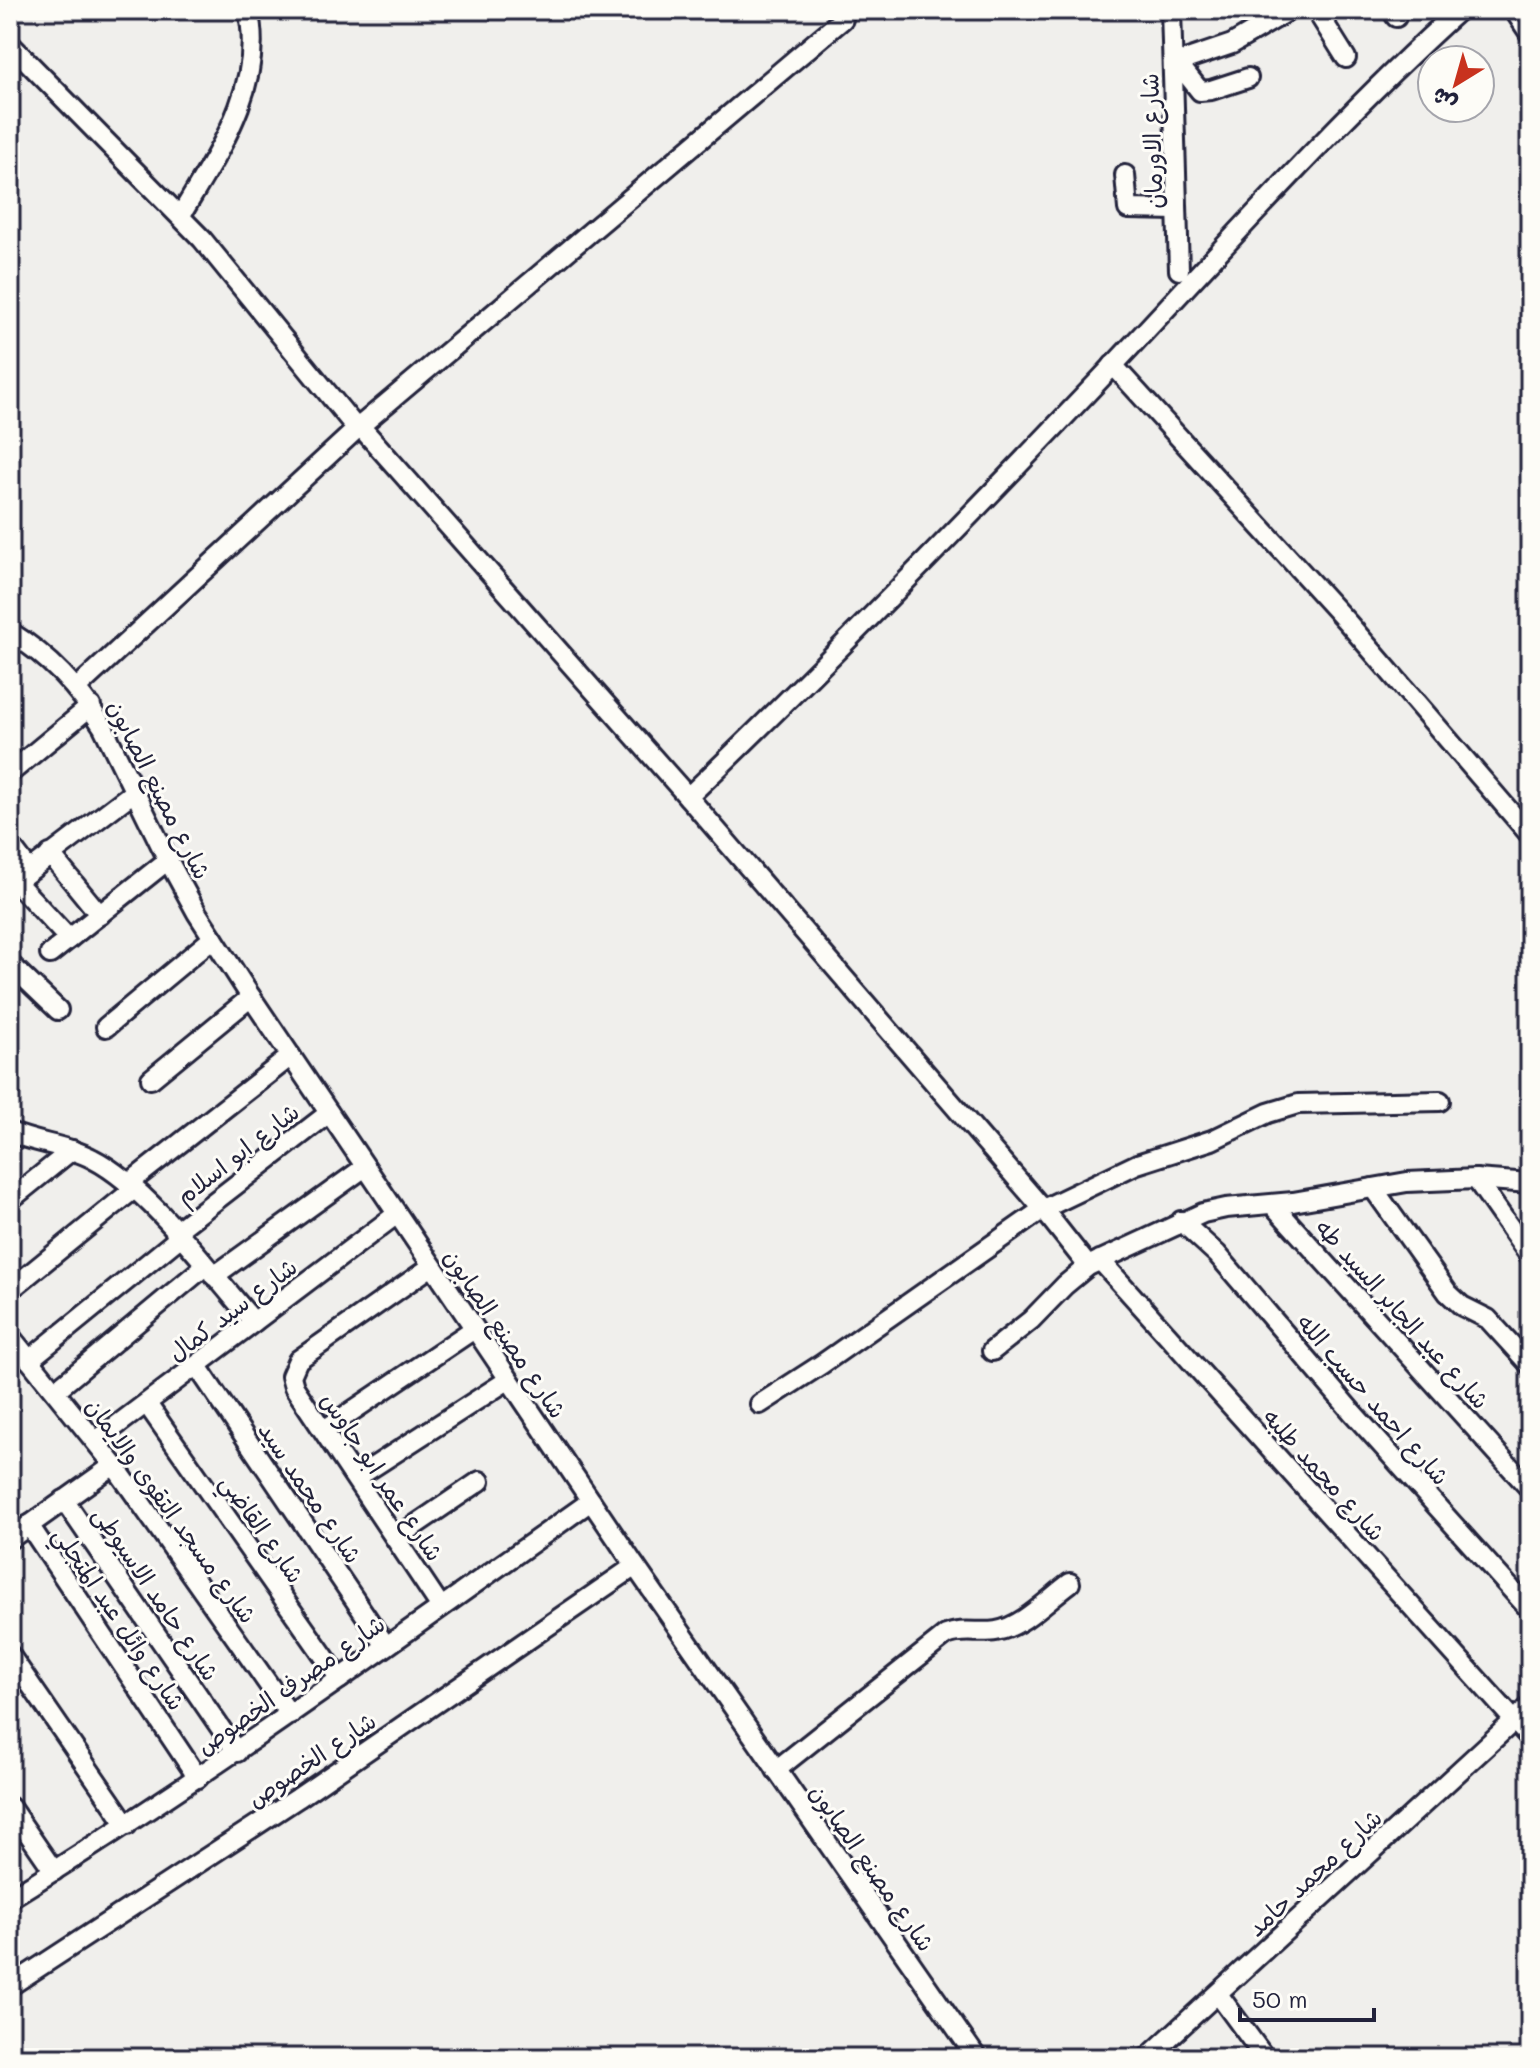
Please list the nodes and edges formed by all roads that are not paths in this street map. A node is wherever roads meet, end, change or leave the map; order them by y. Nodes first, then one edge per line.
1 (248, 10) edge
2 (1171, 10) edge
3 (1290, 10) edge
4 (1316, 10) edge
5 (1459, 10) edge
6 (1514, 10) edge
7 (843, 19) dead end
8 (1530, 34) edge
9 (10, 44) edge
10 (1346, 58) dead end
11 (1175, 63) junction
12 (1248, 78) dead end
13 (1125, 175) dead end
14 (1177, 210) junction
15 (181, 215) junction
16 (1179, 270) dead end
17 (1113, 365) junction
18 (358, 427) junction
19 (10, 632) edge
20 (77, 688) junction
21 (91, 706) junction
22 (10, 773) edge
23 (135, 791) junction
24 (688, 797) junction
25 (1530, 835) edge
26 (10, 845) edge
27 (50, 854) junction
28 (168, 860) junction
29 (18, 879) edge
30 (100, 915) junction
31 (213, 938) junction
32 (69, 939) junction
33 (50, 954) dead end
34 (10, 964) edge
35 (251, 997) junction
36 (58, 1010) dead end
37 (106, 1027) dead end
38 (291, 1056) junction
39 (151, 1079) dead end
40 (1440, 1101) dead end
41 (329, 1113) junction
42 (10, 1132) edge
43 (72, 1150) junction
44 (365, 1167) junction
45 (1476, 1179) junction
46 (1530, 1183) edge
47 (131, 1186) junction
48 (1373, 1188) junction
49 (10, 1200) edge
50 (1273, 1205) junction
51 (1046, 1213) junction
52 (397, 1214) junction
53 (1181, 1221) junction
54 (178, 1234) junction
55 (1530, 1256) edge
56 (1094, 1263) junction
57 (432, 1266) junction
58 (210, 1271) junction
59 (10, 1290) edge
60 (254, 1322) junction
61 (474, 1329) junction
62 (10, 1336) edge
63 (992, 1351) dead end
64 (29, 1360) junction
65 (1530, 1365) edge
66 (197, 1366) junction
67 (508, 1380) junction
68 (55, 1391) junction
69 (147, 1404) junction
70 (760, 1404) dead end
71 (324, 1430) junction
72 (96, 1441) junction
73 (114, 1465) junction
74 (356, 1478) junction
75 (480, 1481) dead end
76 (1530, 1489) edge
77 (64, 1500) junction
78 (595, 1508) junction
79 (29, 1525) junction
80 (396, 1538) junction
81 (10, 1539) edge
82 (632, 1562) junction
83 (1070, 1583) dead end
84 (441, 1607) junction
85 (1530, 1610) edge
86 (386, 1646) junction
87 (10, 1655) edge
88 (340, 1679) junction
89 (1530, 1706) edge
90 (290, 1715) junction
91 (1514, 1719) junction
92 (1530, 1738) edge
93 (237, 1752) junction
94 (776, 1770) junction
95 (198, 1778) junction
96 (10, 1807) edge
97 (127, 1825) junction
98 (54, 1871) junction
99 (10, 1898) edge
100 (10, 1986) edge
101 (1218, 1994) junction
102 (977, 2058) edge
103 (1147, 2058) edge
104 (1265, 2058) edge

1 - 15 street
2 - 11 street, شارع الاورمان
3 - 11 street
4 - 10 street
5 - 17 street
6 - 8 street
7 - 18 street
9 - 15 street, شارع محمد طلبه
11 - 12 street
11 - 14 street, شارع الاورمان
13 - 14 street
14 - 16 street, شارع الاورمان
15 - 18 street, شارع محمد طلبه
17 - 24 street
17 - 25 street
18 - 20 street
18 - 24 street, شارع محمد طلبه
19 - 20 street, شارع مصنع الصابون
20 - 21 street, شارع مصنع الصابون
21 - 22 street
21 - 23 street, شارع مصنع الصابون
23 - 27 street
23 - 28 street, شارع مصنع الصابون
24 - 51 street, شارع محمد طلبه
26 - 29 street
27 - 29 street
27 - 30 street
28 - 30 street
28 - 31 street, شارع مصنع الصابون
29 - 32 street
30 - 32 street
31 - 35 street, شارع مصنع الصابون
31 - 37 street
32 - 33 street
34 - 36 street
35 - 38 street, شارع مصنع الصابون
35 - 39 street
38 - 41 street, شارع مصنع الصابون
38 - 47 street
40 - 51 street
41 - 44 street, شارع مصنع الصابون
41 - 54 street, شارع ابو اسلام
42 - 43 street
43 - 47 street
43 - 49 street
44 - 52 street, شارع مصنع الصابون
44 - 58 street
45 - 46 street
45 - 48 street
45 - 55 street
47 - 54 street
47 - 59 street
48 - 50 street
48 - 65 street
50 - 53 street
50 - 76 street, شارع عبد الجابر السيد طه
51 - 56 street, شارع محمد طلبه
51 - 70 street
52 - 57 street, شارع مصنع الصابون
52 - 60 street, شارع سيد كمال
53 - 56 street
53 - 85 street, شارع احمد حسب الله
54 - 58 street
54 - 64 street, شارع ابو اسلام
56 - 63 street
56 - 91 street, شارع محمد طلبه
57 - 61 street, شارع مصنع الصابون
57 - 71 street, شارع عمر ابو جاوس
58 - 60 street
58 - 68 street
60 - 66 street, شارع سيد كمال
61 - 67 street, شارع مصنع الصابون
61 - 71 street
62 - 64 street, شارع مسجد التقوى والايمان
64 - 68 street, شارع مسجد التقوى والايمان
66 - 69 street, شارع سيد كمال
66 - 86 street, شارع محمد سيد
67 - 74 street
67 - 78 street, شارع مصنع الصابون
68 - 72 street, شارع مسجد التقوى والايمان
69 - 72 street, شارع سيد كمال
69 - 88 street, شارع القاضي
71 - 74 street, شارع عمر ابو جاوس
72 - 73 street, شارع مسجد التقوى والايمان
73 - 77 street
73 - 90 street, شارع مسجد التقوى والايمان
74 - 80 street, شارع عمر ابو جاوس
75 - 80 street
77 - 79 street
77 - 93 street, شارع حامد الاسيوطى
78 - 82 street, شارع مصنع الصابون
78 - 84 street, شارع مصرف الخصوص
79 - 81 street
79 - 95 street, شارع وائل عبد المتجلي
80 - 84 street, شارع عمر ابو جاوس
82 - 94 street, شارع مصنع الصابون
82 - 100 street, شارع الخصوص
83 - 94 street
84 - 86 street, شارع مصرف الخصوص
86 - 88 street, شارع مصرف الخصوص
87 - 97 street
88 - 90 street, شارع مصرف الخصوص
89 - 91 street, شارع محمد حامد
90 - 93 street, شارع مصرف الخصوص
91 - 92 street, شارع محمد طلبه
91 - 101 street, شارع محمد حامد
93 - 95 street, شارع مصرف الخصوص
94 - 102 street, شارع مصنع الصابون
95 - 97 street, شارع مصرف الخصوص
96 - 98 street
97 - 98 street, شارع مصرف الخصوص
98 - 99 street, شارع مصرف الخصوص
101 - 103 street, شارع محمد حامد
101 - 104 street

